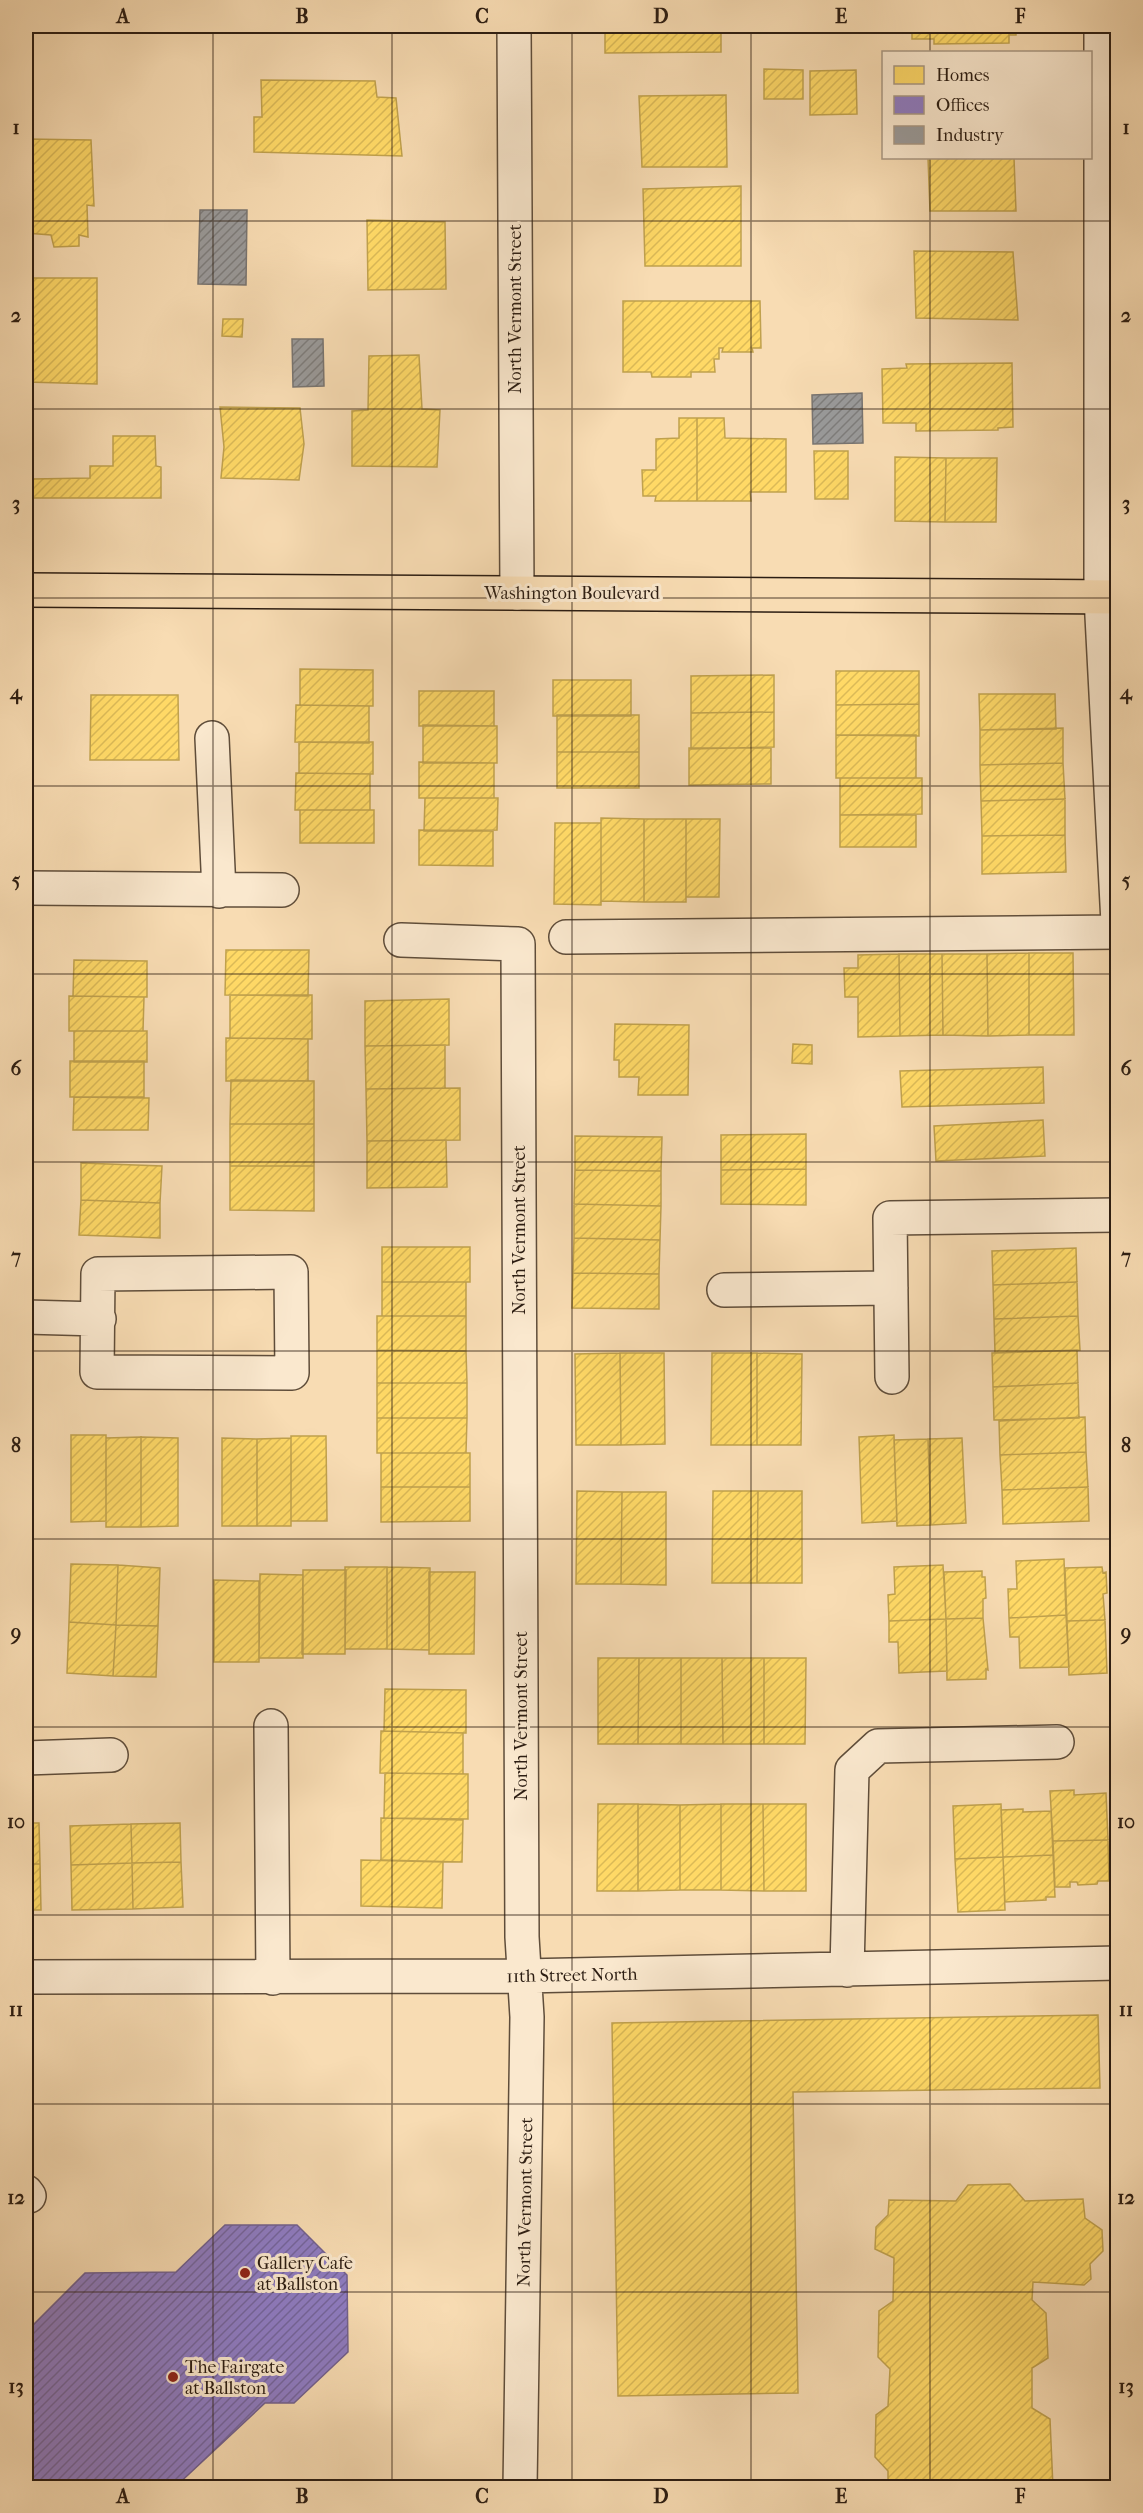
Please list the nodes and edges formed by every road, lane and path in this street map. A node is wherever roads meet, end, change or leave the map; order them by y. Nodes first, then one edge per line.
1 (514, 26) edge
2 (1101, 26) edge
3 (26, 590) edge
4 (517, 593) junction
5 (1109, 597) edge
6 (212, 738) dead end
7 (26, 888) edge
8 (282, 890) dead end
9 (219, 891) junction
10 (1118, 923) edge
11 (1118, 932) edge
12 (566, 937) dead end
13 (401, 940) dead end
14 (1118, 1215) edge
15 (891, 1288) junction
16 (724, 1290) dead end
17 (26, 1317) edge
18 (99, 1319) junction
19 (892, 1377) dead end
20 (271, 1726) dead end
21 (1057, 1742) dead end
22 (111, 1755) dead end
23 (26, 1758) edge
24 (1118, 1963) edge
25 (847, 1970) junction
26 (524, 1976) junction
27 (26, 1977) edge
28 (273, 1977) junction
29 (520, 2487) edge

1 - 4 street, North Vermont Street
2 - 5 street
3 - 4 main road, Washington Boulevard
4 - 5 main road, Washington Boulevard
5 - 10 street
6 - 9 street
7 - 9 street
8 - 9 street
11 - 12 street
13 - 26 street, North Vermont Street
14 - 15 street
15 - 16 street
15 - 19 street
17 - 18 street
18 - 18 street
20 - 28 street
21 - 25 street
22 - 23 street
24 - 25 street, 11th Street North
25 - 26 street, 11th Street North
26 - 28 street, 11th Street North
26 - 29 street, North Vermont Street
27 - 28 street, 11th Street North

